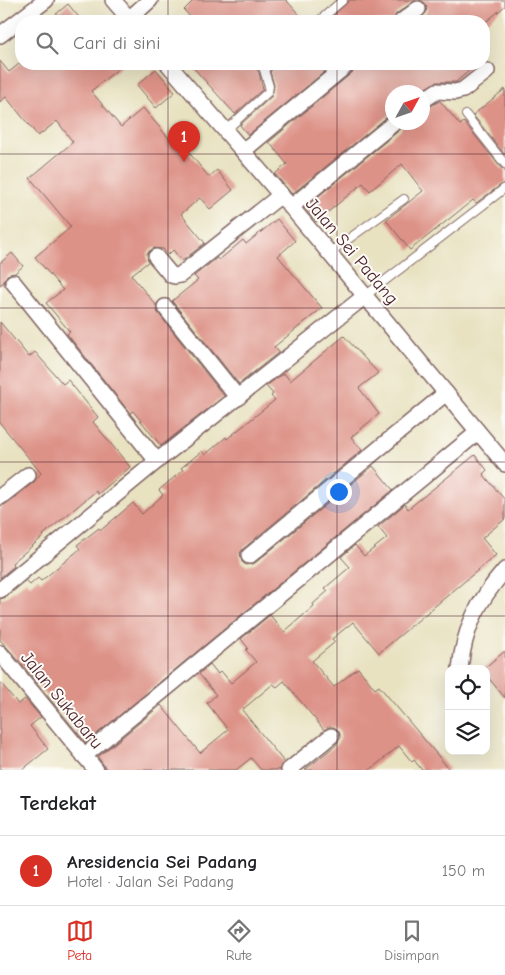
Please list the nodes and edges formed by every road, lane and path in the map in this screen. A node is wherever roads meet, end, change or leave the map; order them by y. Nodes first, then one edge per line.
1 (46, 0) edge
2 (114, 0) edge
3 (150, 0) edge
4 (343, 0) edge
5 (418, 9) dead end
6 (26, 15) edge
7 (126, 15) edge
8 (135, 15) edge
9 (326, 15) edge
10 (410, 15) edge
11 (15, 24) edge
12 (0, 35) edge
13 (173, 70) edge
14 (264, 70) edge
15 (341, 70) edge
16 (487, 71) dead end
17 (430, 96) edge
18 (466, 115) dead end
19 (385, 129) edge
20 (226, 131) junction
21 (243, 151) junction
22 (505, 164) edge
23 (505, 188) edge
24 (404, 199) dead end
25 (286, 201) junction
26 (329, 253) junction
27 (156, 257) dead end
28 (13, 282) dead end
29 (365, 296) junction
30 (165, 307) dead end
31 (446, 394) junction
32 (238, 398) junction
33 (478, 432) junction
34 (157, 461) junction
35 (505, 464) edge
36 (28, 475) dead end
37 (0, 497) edge
38 (249, 556) dead end
39 (505, 570) edge
40 (0, 590) edge
41 (0, 653) edge
42 (460, 665) edge
43 (331, 736) dead end
44 (84, 756) junction
45 (96, 770) edge
46 (289, 770) edge

1 - 6 street
2 - 7 street
3 - 8 street
4 - 9 lane
5 - 10 street
11 - 12 street
13 - 20 street, Jalan Sei Padang
14 - 20 lane
15 - 21 street
16 - 17 street
18 - 22 lane
19 - 25 street
20 - 21 street, Jalan Sei Padang
21 - 25 street, Jalan Sei Padang
23 - 29 lane
24 - 26 lane
25 - 26 street, Jalan Sei Padang
25 - 27 street
26 - 29 street, Jalan Sei Padang
28 - 34 street
29 - 31 street, Jalan Sei Padang
29 - 32 street
30 - 32 street
31 - 33 street, Jalan Sei Padang
31 - 38 street
32 - 34 street
33 - 35 street, Jalan Sei Padang
33 - 44 street
34 - 40 street
36 - 37 street
39 - 42 street
41 - 44 street, Jalan Sukabaru
43 - 46 street
44 - 45 street, Jalan Sukabaru

